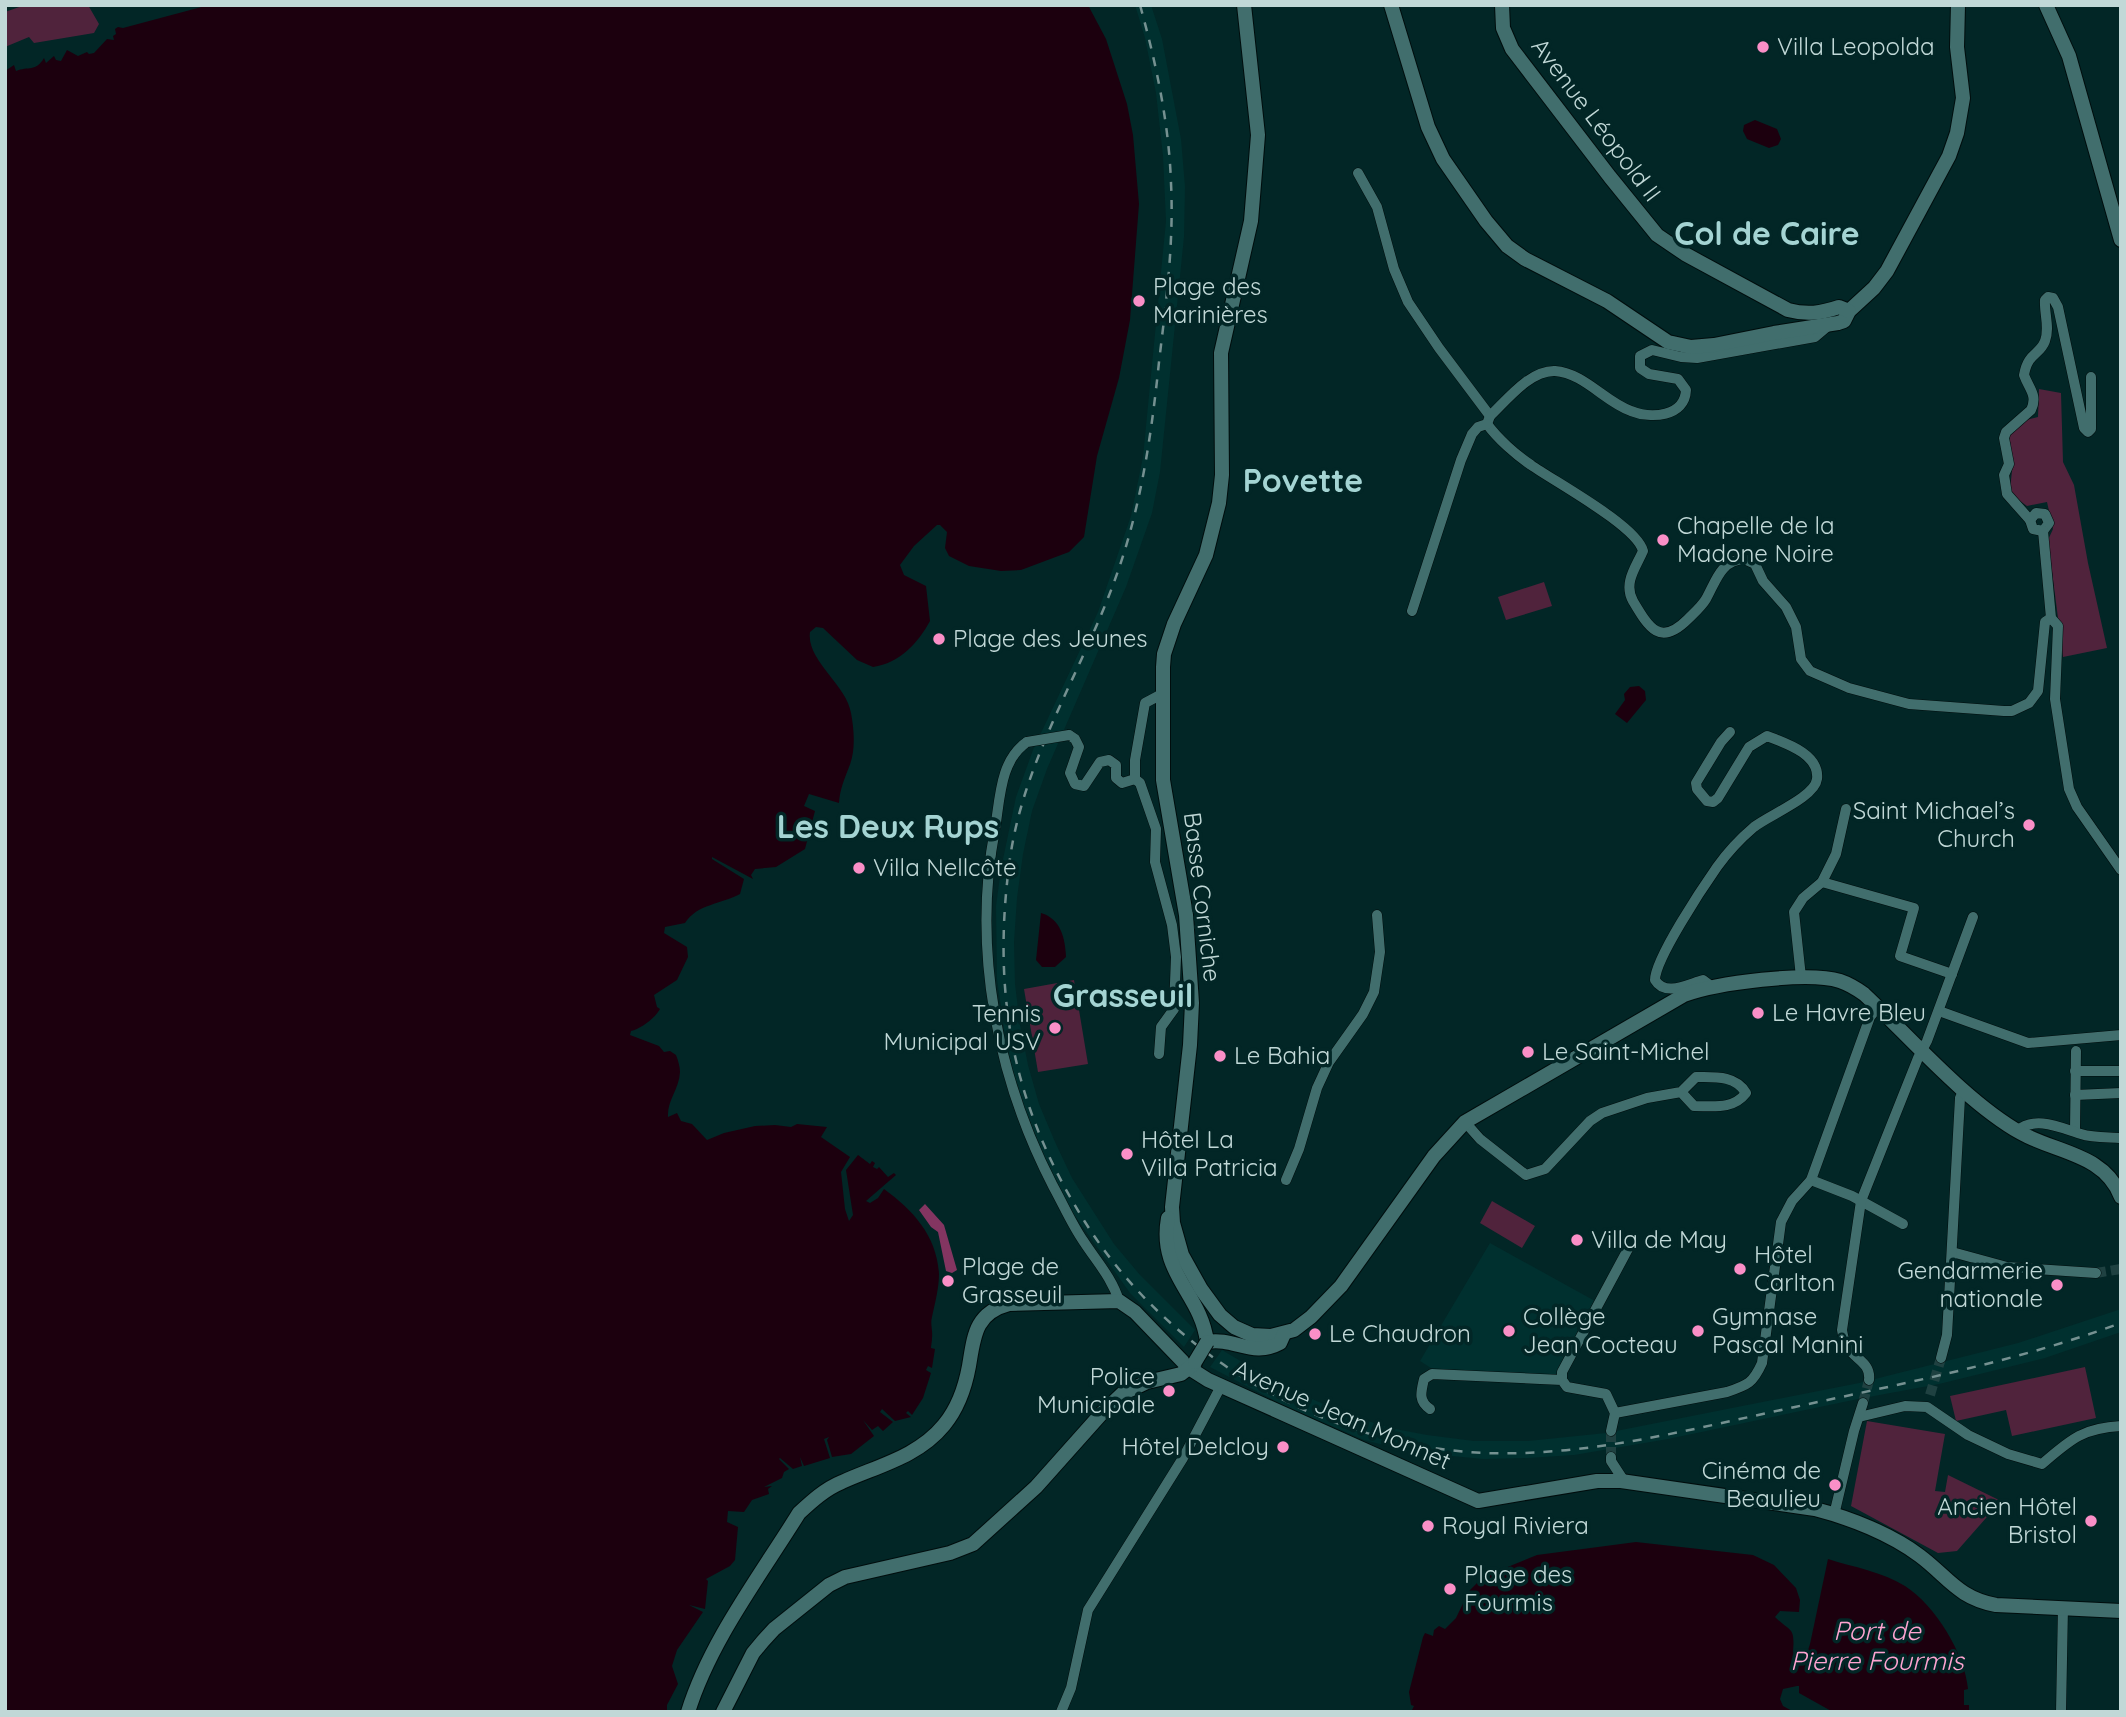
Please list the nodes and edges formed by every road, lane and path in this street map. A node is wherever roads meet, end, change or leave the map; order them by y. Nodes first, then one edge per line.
1 (1244, 5) edge
2 (1391, 5) edge
3 (1502, 5) edge
4 (1958, 5) edge
5 (2046, 5) edge
6 (1358, 173) dead end
7 (2121, 240) edge
8 (1849, 311) junction
9 (1829, 325) junction
10 (2091, 377) dead end
11 (1489, 420) junction
12 (2030, 520) junction
13 (2043, 531) junction
14 (1412, 611) dead end
15 (2051, 618) junction
16 (1162, 694) junction
17 (1730, 732) dead end
18 (1135, 779) junction
19 (1846, 809) dead end
20 (2121, 870) edge
21 (1822, 882) junction
22 (1377, 915) dead end
23 (1973, 917) dead end
24 (1952, 974) junction
25 (1801, 977) junction
26 (1711, 986) junction
27 (1878, 1007) junction
28 (1939, 1010) junction
29 (2121, 1035) edge
30 (1923, 1050) junction
31 (2076, 1051) dead end
32 (1159, 1054) dead end
33 (2075, 1071) junction
34 (2121, 1071) edge
35 (1964, 1089) junction
36 (1681, 1092) junction
37 (2121, 1093) edge
38 (2075, 1095) junction
39 (1465, 1122) junction
40 (2075, 1130) junction
41 (2017, 1131) junction
42 (2121, 1138) edge
43 (1286, 1180) dead end
44 (1811, 1180) junction
45 (2121, 1198) edge
46 (1861, 1201) junction
47 (1172, 1207) junction
48 (1903, 1224) dead end
49 (1628, 1249) dead end
50 (1952, 1252) junction
51 (1182, 1255) junction
52 (1174, 1269) junction
53 (2096, 1273) tunnel mouth
54 (1119, 1301) junction
55 (1284, 1334) junction
56 (1209, 1339) junction
57 (1941, 1358) tunnel mouth
58 (1192, 1365) junction
59 (1562, 1380) junction
60 (1869, 1380) tunnel mouth
61 (1221, 1386) junction
62 (1930, 1395) tunnel mouth
63 (1863, 1403) tunnel mouth
64 (1927, 1406) junction
65 (1430, 1409) dead end
66 (1615, 1413) junction
67 (1858, 1417) junction
68 (2121, 1426) edge
69 (1611, 1431) tunnel mouth
70 (1597, 1481) junction
71 (1624, 1481) junction
72 (1835, 1515) junction
73 (2063, 1607) junction
74 (2121, 1611) edge
75 (688, 1712) edge
76 (723, 1712) edge
77 (1061, 1712) edge
78 (2061, 1712) edge

1 - 16 main road, Basse Corniche
2 - 9 main road
3 - 8 main road, Avenue Léopold II
4 - 8 main road
5 - 7 main road
6 - 11 street
8 - 9 main road
9 - 11 street
10 - 12 street
11 - 14 street
11 - 15 street
12 - 13 street
12 - 13 street
13 - 15 street
15 - 20 street
16 - 18 street
16 - 47 main road, Basse Corniche
17 - 26 street
18 - 32 street
18 - 54 street, bridge
19 - 21 street
21 - 24 street
21 - 25 street
22 - 43 street
23 - 24 street
24 - 28 street
25 - 26 main road
25 - 27 main road
26 - 39 main road
27 - 30 main road
27 - 44 street
28 - 29 street
28 - 30 street
30 - 35 main road
30 - 46 street
31 - 33 street
33 - 34 street
33 - 38 street
35 - 41 main road
35 - 50 street
36 - 36 street
36 - 39 street
37 - 38 street
38 - 40 street
39 - 55 main road
40 - 41 street
40 - 42 street
41 - 45 main road
44 - 46 street
44 - 66 street
46 - 48 street
46 - 60 street
47 - 51 main road, Basse Corniche
47 - 52 main road
49 - 59 street
50 - 53 street
50 - 57 street
51 - 52 main road
51 - 55 main road, Basse Corniche
52 - 56 main road
54 - 58 main road, Avenue Jean Monnet
54 - 75 main road
55 - 56 main road
56 - 58 main road, bridge
58 - 61 main road, Avenue Jean Monnet
58 - 76 main road
59 - 65 street
59 - 66 street
61 - 70 main road, Avenue Jean Monnet
61 - 77 street
62 - 64 street
63 - 67 street
64 - 67 street
64 - 68 street
66 - 69 street
67 - 72 street
70 - 71 main road
70 - 71 street
71 - 72 main road
72 - 73 main road
73 - 74 main road
73 - 78 street

